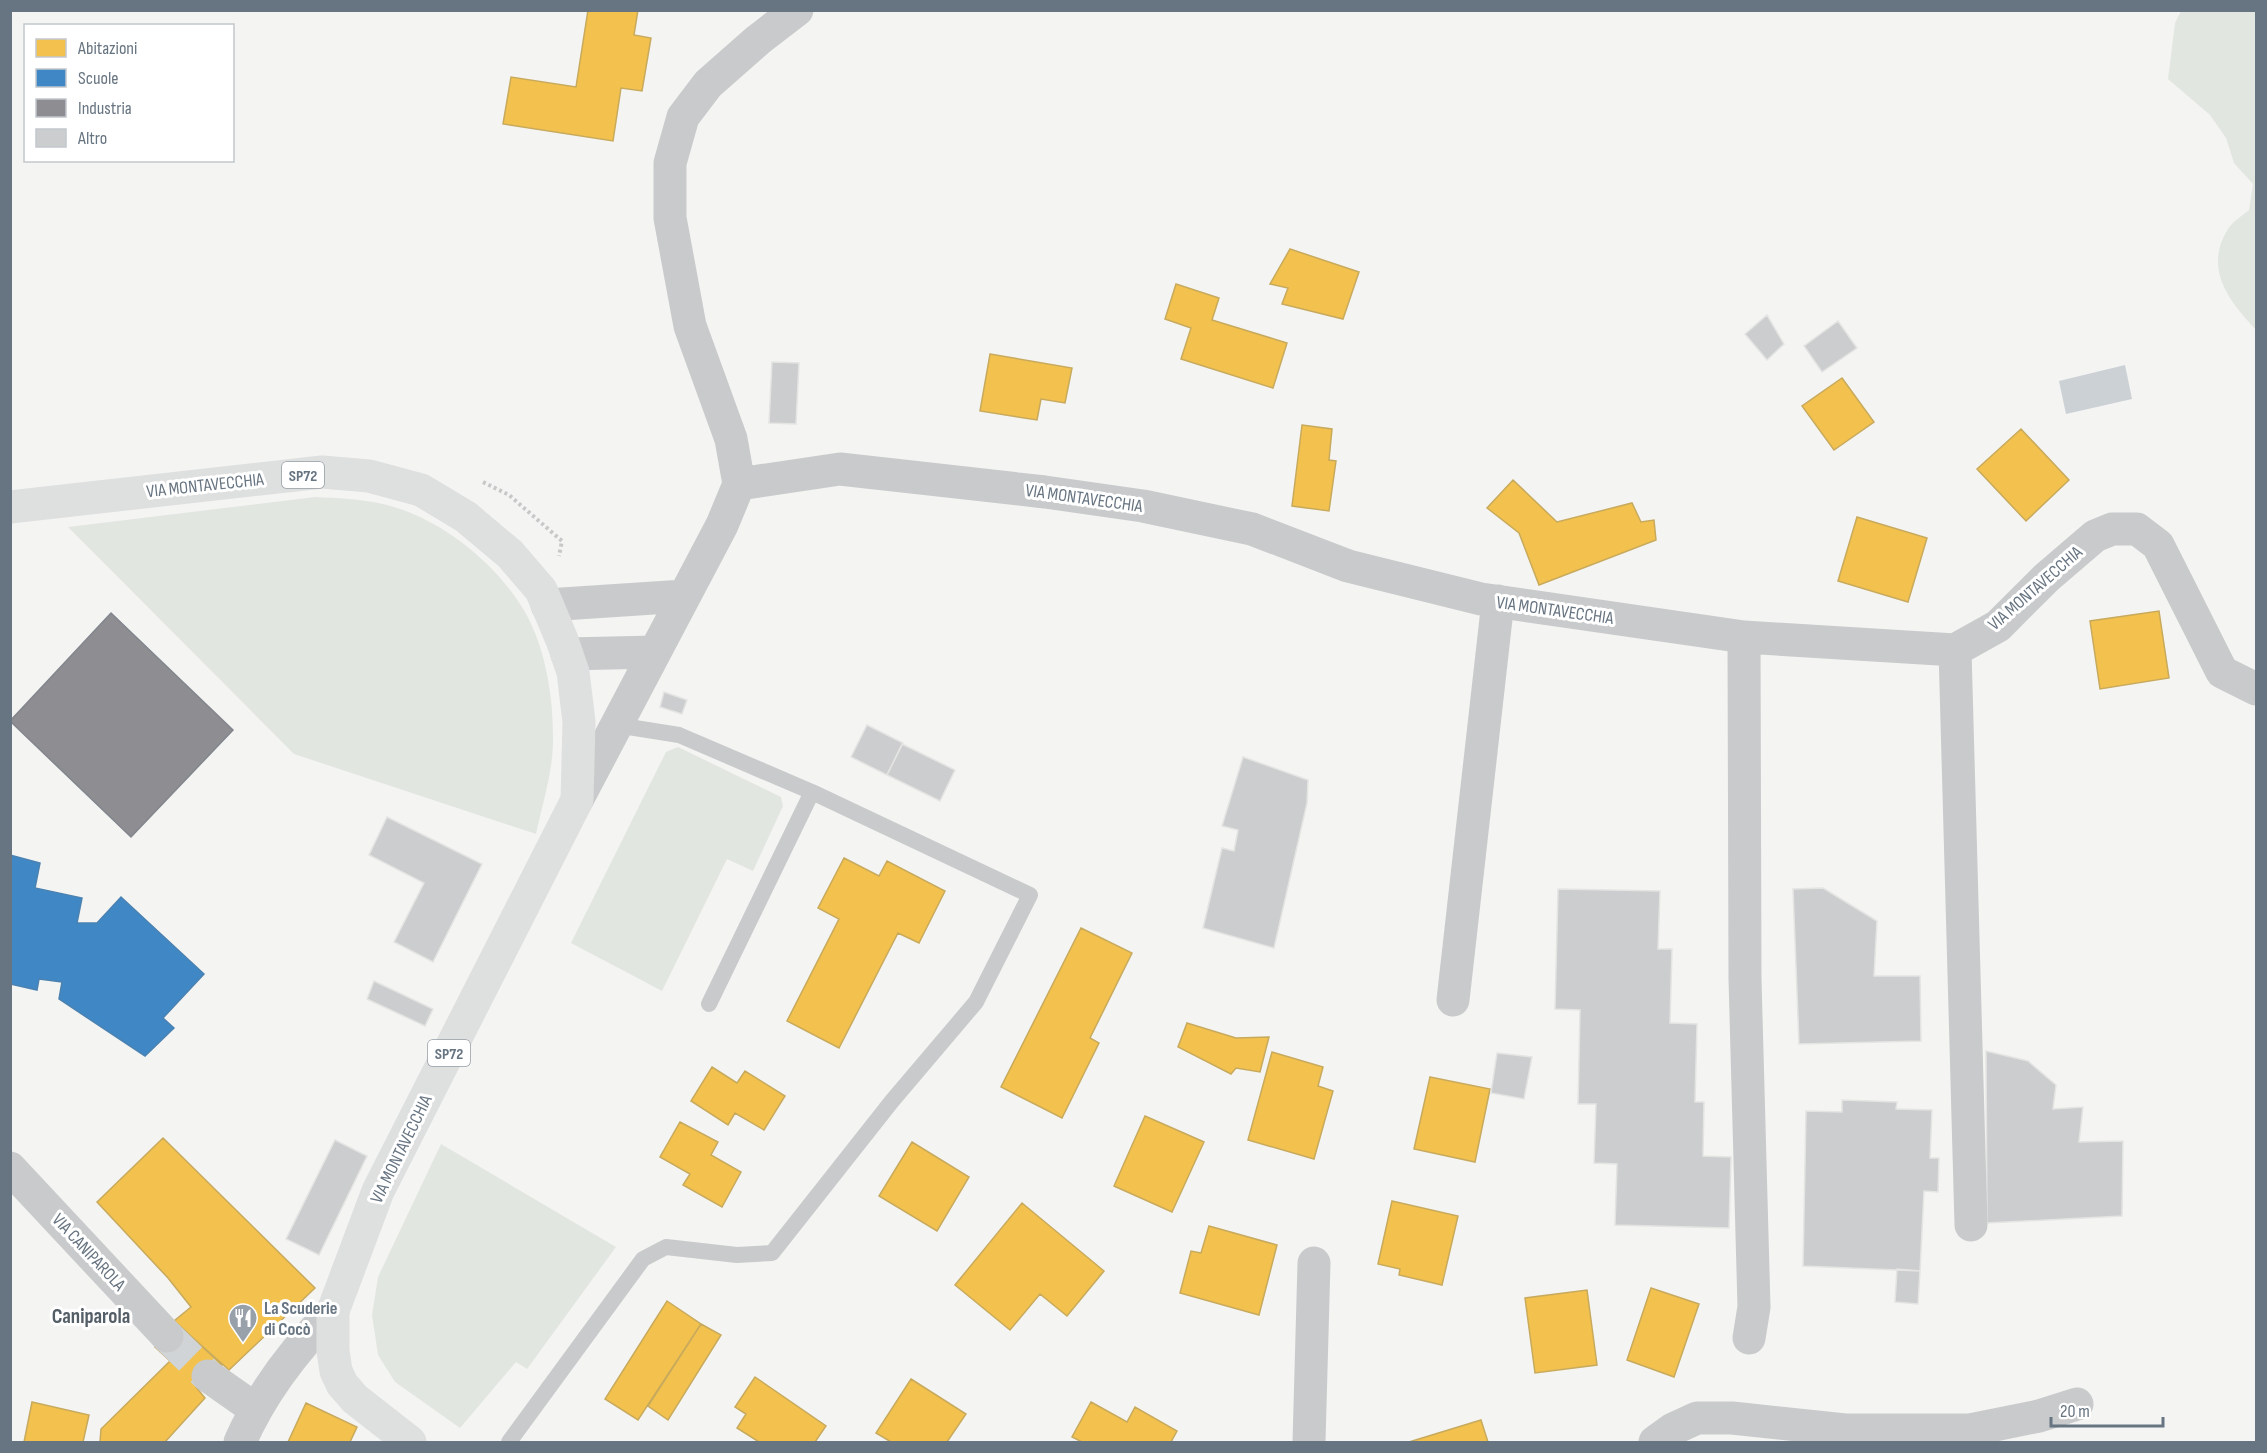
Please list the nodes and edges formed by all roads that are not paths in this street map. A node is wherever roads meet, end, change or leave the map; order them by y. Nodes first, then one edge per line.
1 (797, 10) edge
2 (739, 484) junction
3 (10, 507) edge
4 (684, 596) junction
5 (1498, 601) junction
6 (547, 605) junction
7 (1744, 637) junction
8 (1955, 650) junction
9 (655, 652) junction
10 (567, 654) junction
11 (2256, 689) edge
12 (616, 725) junction
13 (812, 792) junction
14 (577, 800) junction
15 (1453, 1000) dead end
16 (709, 1004) dead end
17 (10, 1168) edge
18 (1971, 1225) dead end
19 (1314, 1263) dead end
20 (333, 1311) junction
21 (167, 1336) tunnel mouth
22 (1749, 1338) dead end
23 (208, 1376) tunnel mouth
24 (2077, 1404) dead end
25 (255, 1409) junction
26 (1669, 1438) edge
27 (240, 1443) edge
28 (410, 1443) edge
29 (509, 1443) edge
30 (1309, 1443) edge

1 - 2 street
2 - 4 street, VIA MONTAVECCHIA
2 - 5 street, VIA MONTAVECCHIA
3 - 6 main road, VIA MONTAVECCHIA / SP72
4 - 6 street
4 - 9 street, VIA MONTAVECCHIA
5 - 7 street, VIA MONTAVECCHIA
5 - 15 street
6 - 10 main road, VIA MONTAVECCHIA / SP72
7 - 8 street, VIA MONTAVECCHIA
7 - 22 street
8 - 11 street, VIA MONTAVECCHIA
8 - 18 street
9 - 10 street
9 - 12 street, VIA MONTAVECCHIA
10 - 14 main road, VIA MONTAVECCHIA / SP72
12 - 13 lane
12 - 14 street, VIA MONTAVECCHIA
13 - 16 lane
13 - 29 lane
14 - 20 main road, VIA MONTAVECCHIA / SP72
17 - 21 street, VIA CANIPAROLA
19 - 30 street
20 - 25 street
20 - 28 main road, SP72
23 - 25 street
24 - 26 street
25 - 27 street

